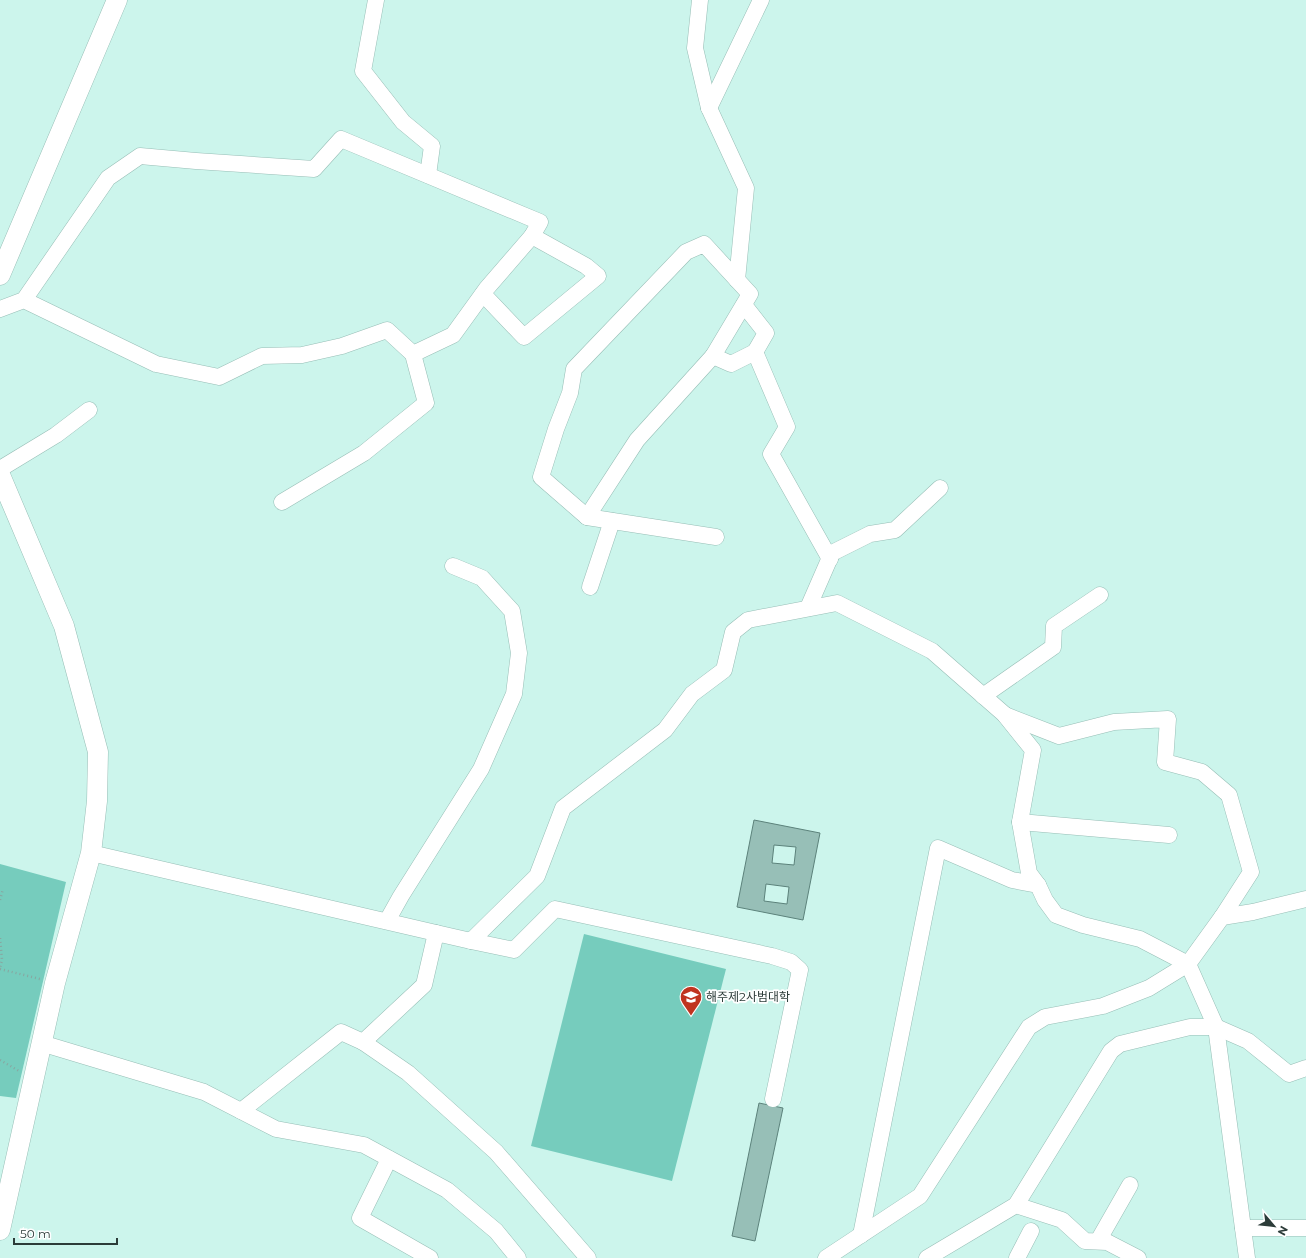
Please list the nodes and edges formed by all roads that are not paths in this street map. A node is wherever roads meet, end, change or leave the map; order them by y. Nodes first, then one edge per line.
1 (117, 0) edge
2 (376, 0) edge
3 (700, 0) edge
4 (761, 0) edge
5 (709, 108) junction
6 (428, 176) junction
7 (532, 236) junction
8 (0, 275) edge
9 (737, 280) junction
10 (483, 294) junction
11 (24, 300) junction
12 (744, 305) junction
13 (0, 309) edge
14 (755, 352) junction
15 (413, 354) junction
16 (713, 356) junction
17 (90, 410) dead end
18 (0, 469) edge
19 (0, 475) edge
20 (940, 488) dead end
21 (282, 502) dead end
22 (587, 517) junction
23 (612, 521) junction
24 (716, 537) dead end
25 (830, 559) junction
26 (453, 566) dead end
27 (590, 587) dead end
28 (1100, 595) dead end
29 (808, 608) junction
30 (983, 696) junction
31 (1004, 714) junction
32 (1020, 822) junction
33 (1169, 835) dead end
34 (91, 853) junction
35 (1038, 885) junction
36 (1306, 899) edge
37 (1222, 917) junction
38 (387, 921) junction
39 (436, 932) junction
40 (471, 941) junction
41 (1188, 964) junction
42 (1216, 1027) junction
43 (363, 1042) junction
44 (41, 1043) junction
45 (1306, 1068) edge
46 (773, 1099) dead end
47 (241, 1111) junction
48 (389, 1159) junction
49 (1130, 1185) dead end
50 (1016, 1205) junction
51 (1243, 1228) junction
52 (1306, 1228) edge
53 (0, 1230) edge
54 (1031, 1231) dead end
55 (861, 1235) junction
56 (1098, 1241) junction
57 (430, 1258) edge
58 (518, 1258) edge
59 (588, 1258) edge
60 (826, 1258) edge
61 (927, 1258) edge
62 (1017, 1258) edge
63 (1138, 1258) edge
64 (1247, 1258) edge

1 - 8 main road
2 - 6 street
3 - 5 street
4 - 5 street
5 - 9 street
6 - 7 street
6 - 11 street
7 - 10 street
7 - 10 street
9 - 12 street
9 - 22 street
10 - 15 street
11 - 13 street
11 - 15 street
12 - 14 street
12 - 16 street
14 - 16 street
14 - 25 street
15 - 21 street
16 - 22 street
17 - 18 street
19 - 34 main road
20 - 25 street
22 - 23 street
23 - 24 street
23 - 27 street
25 - 29 street
26 - 38 street
28 - 30 street
29 - 30 street
29 - 40 street
30 - 31 street
31 - 32 street
31 - 37 street
32 - 33 street
32 - 35 street
34 - 38 street
34 - 44 main road
35 - 41 street
35 - 55 street
36 - 37 street
37 - 41 street
38 - 39 street
39 - 40 street
39 - 43 street
40 - 46 street
41 - 42 street
41 - 55 street
42 - 45 street
42 - 50 street
42 - 51 street
43 - 47 street
43 - 59 street
44 - 47 street
44 - 53 main road
47 - 48 street
48 - 57 street
48 - 58 street
49 - 56 street
50 - 56 street
50 - 61 street
51 - 52 street
51 - 64 street
54 - 62 street
55 - 60 street
56 - 63 street

